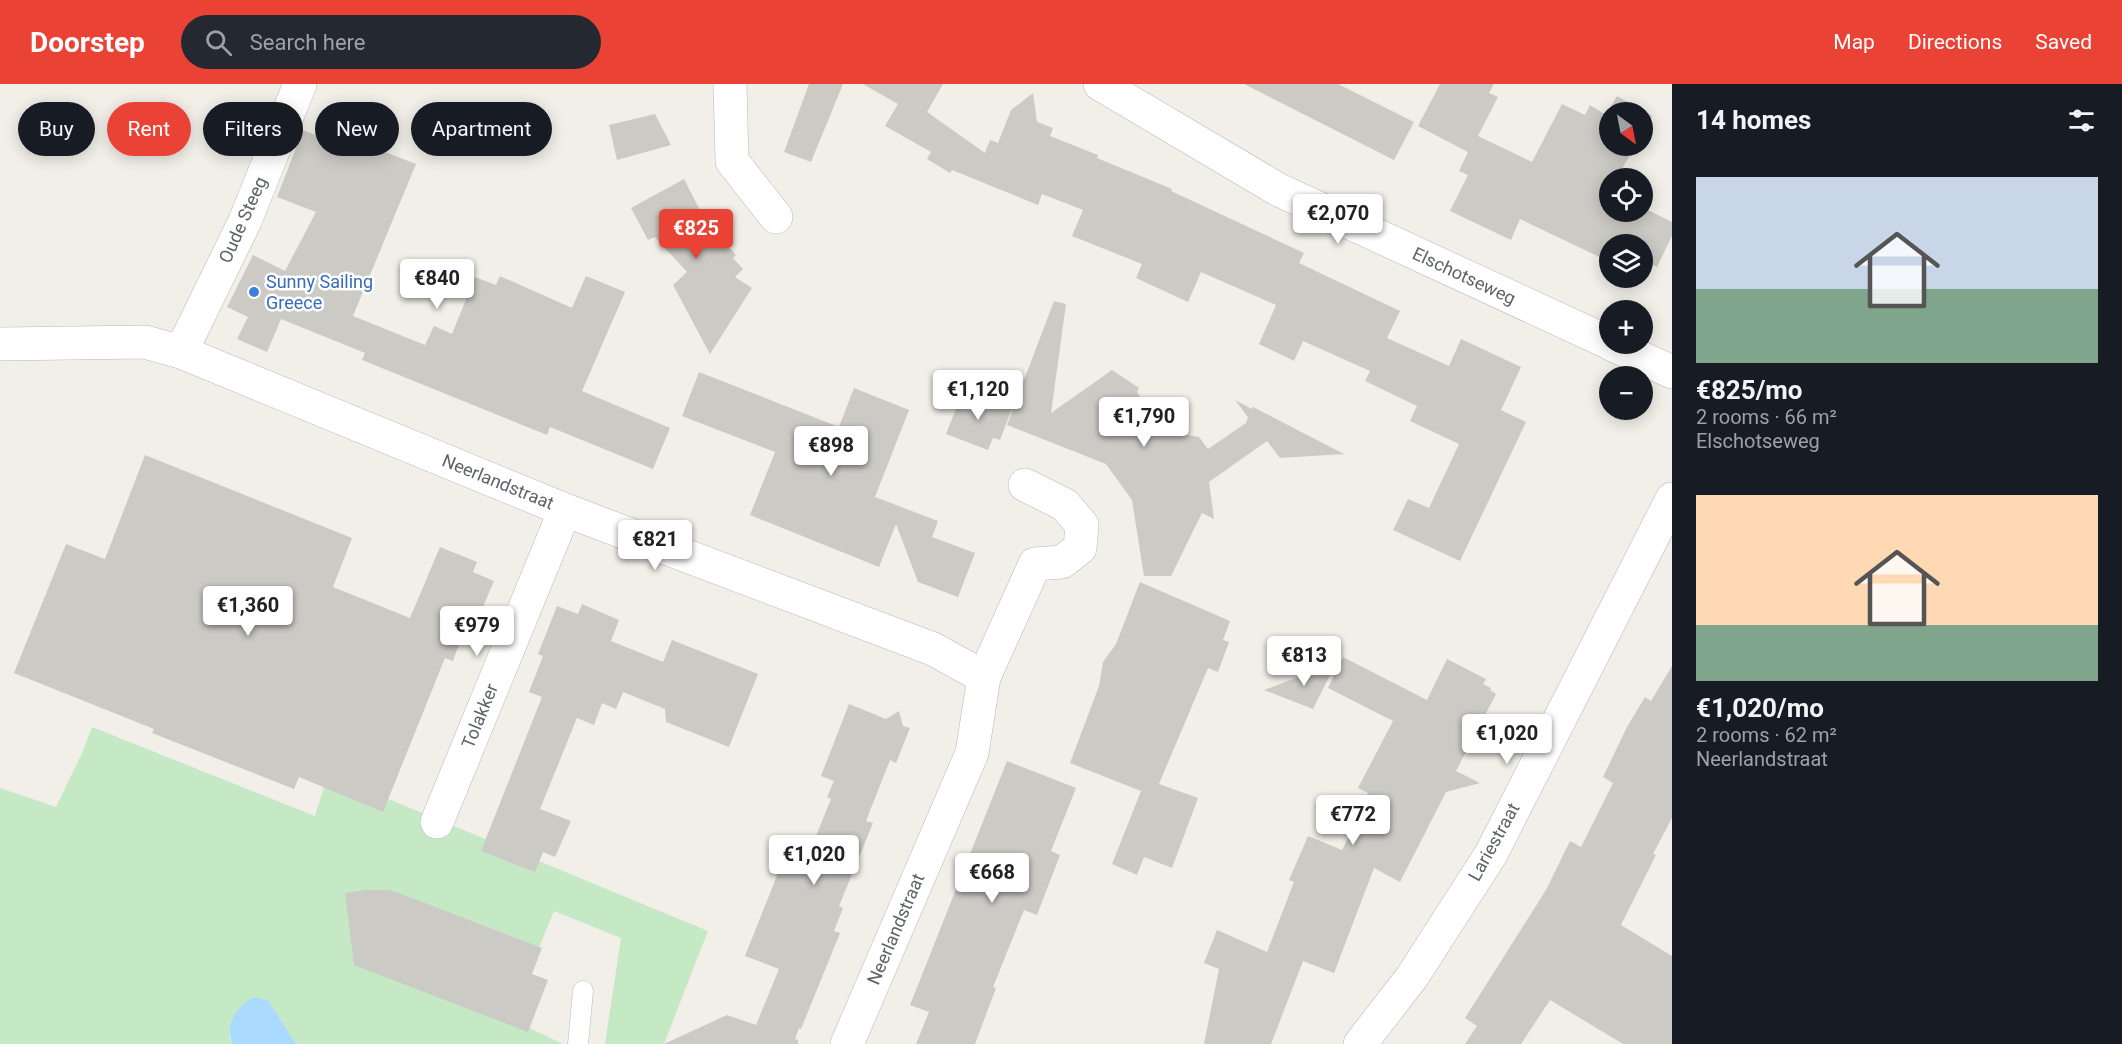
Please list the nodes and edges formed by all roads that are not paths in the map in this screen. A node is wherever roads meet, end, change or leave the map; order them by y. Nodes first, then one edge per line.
1 (300, 84) edge
2 (730, 84) edge
3 (1100, 84) edge
4 (776, 217) dead end
5 (1599, 338) edge
6 (0, 344) edge
7 (181, 352) junction
8 (1634, 354) edge
9 (1672, 372) edge
10 (1025, 485) dead end
11 (1672, 499) edge
12 (565, 510) junction
13 (984, 677) junction
14 (437, 822) dead end
15 (583, 991) dead end
16 (578, 1044) edge
17 (847, 1044) edge
18 (1360, 1044) edge

1 - 7 street, Oude Steeg
2 - 4 street
3 - 5 street, Elschotseweg
6 - 7 street, Neerlandstraat
7 - 12 street, Neerlandstraat
8 - 9 street, Elschotseweg
10 - 13 street, Neerlandstraat
11 - 18 street, Lariestraat
12 - 13 street, Neerlandstraat
12 - 14 street, Tolakker
13 - 17 street, Neerlandstraat
15 - 16 lane

